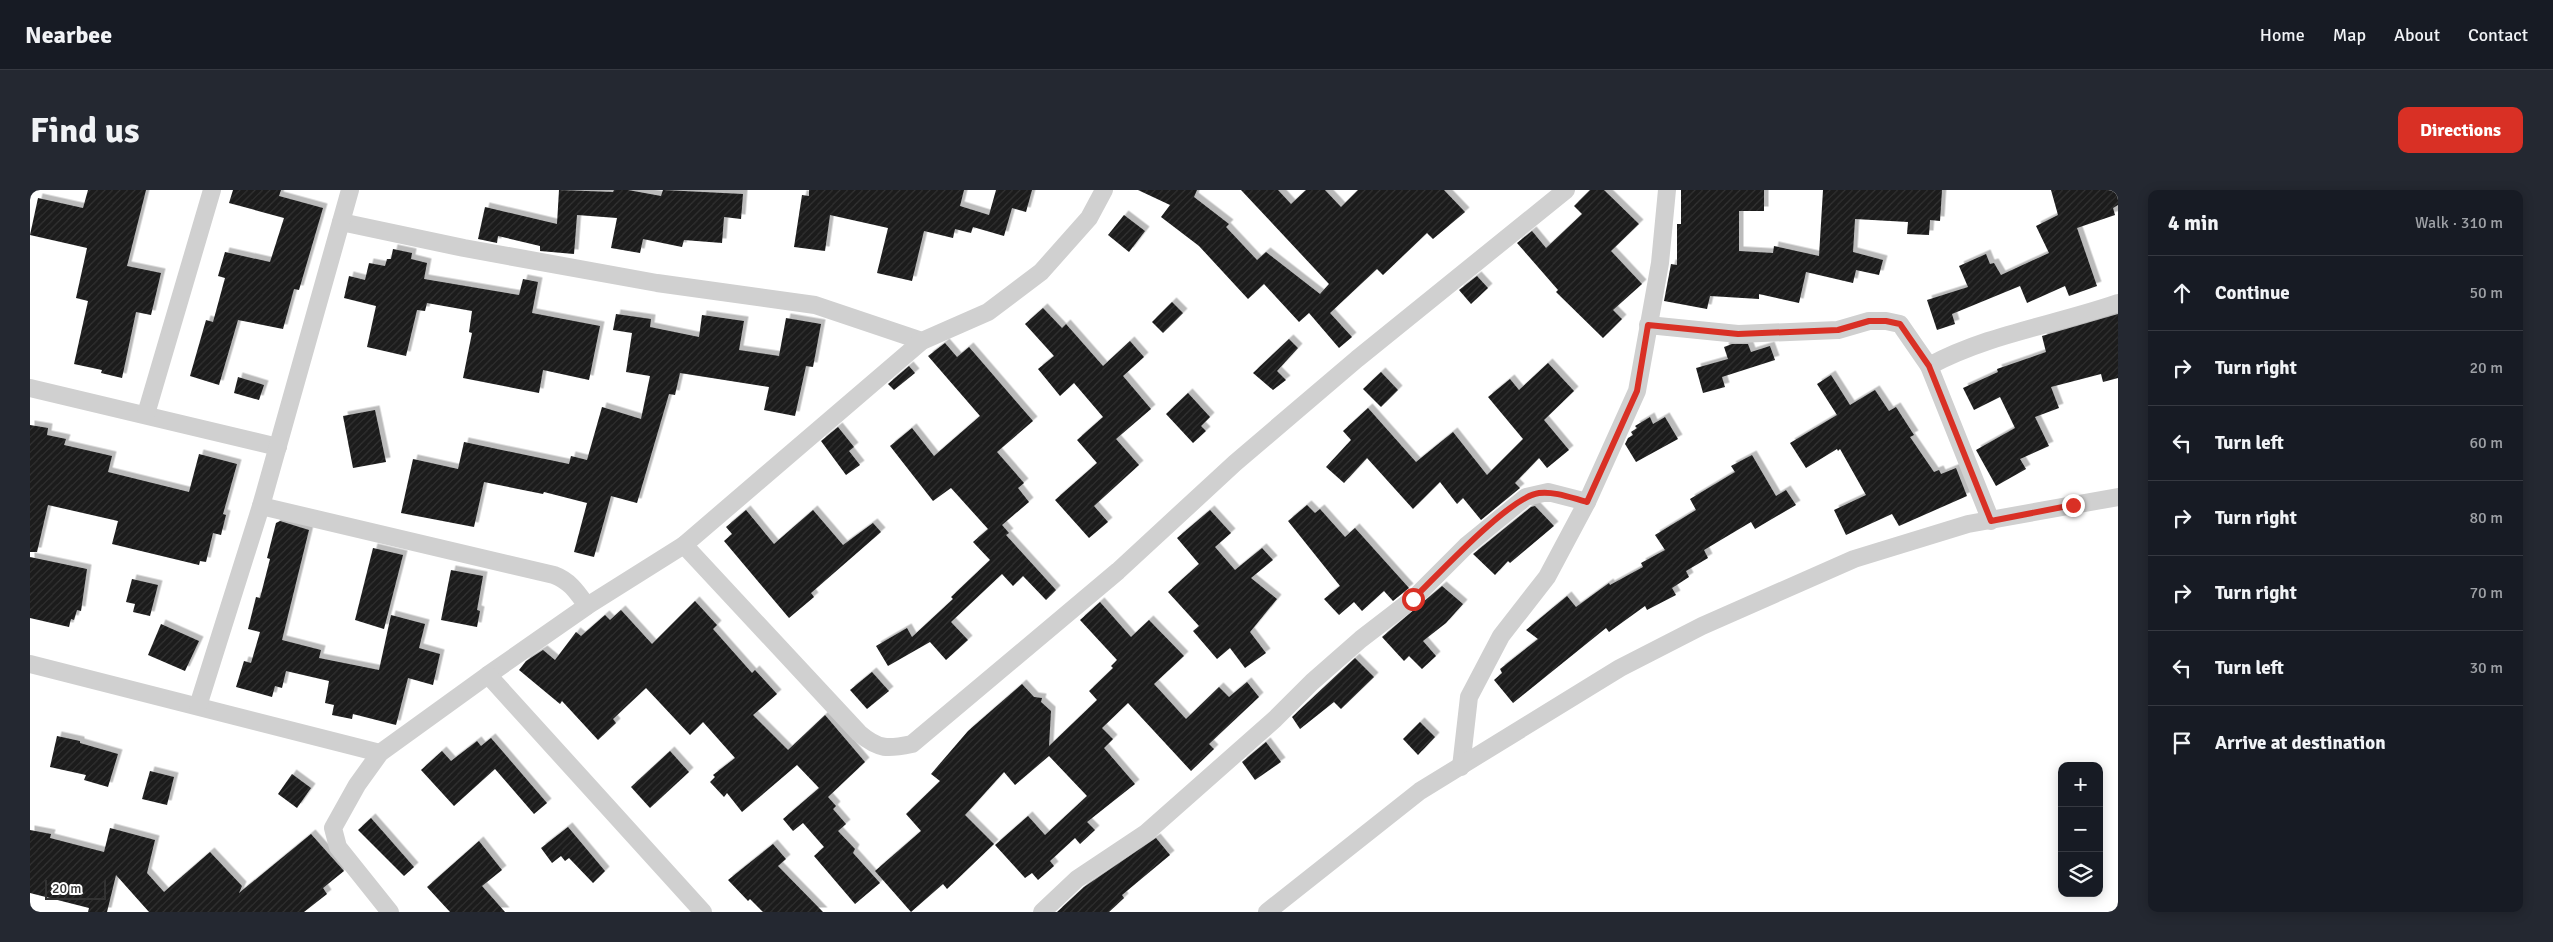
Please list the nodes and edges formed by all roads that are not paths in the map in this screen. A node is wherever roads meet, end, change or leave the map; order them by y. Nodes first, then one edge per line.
1 (212, 190) edge
2 (350, 190) edge
3 (1104, 190) edge
4 (1566, 190) edge
5 (1667, 190) edge
6 (341, 222) junction
7 (2118, 303) edge
8 (1648, 325) junction
9 (922, 341) junction
10 (1929, 366) junction
11 (30, 388) edge
12 (146, 414) junction
13 (278, 447) junction
14 (2118, 497) edge
15 (1587, 502) junction
16 (261, 506) junction
17 (1991, 521) junction
18 (684, 545) junction
19 (587, 606) junction
20 (30, 664) edge
21 (488, 675) junction
22 (198, 706) junction
23 (380, 753) junction
24 (1461, 767) junction
25 (390, 912) edge
26 (703, 912) edge
27 (1042, 912) edge
28 (1267, 912) edge

1 - 12 street
2 - 6 street
3 - 9 street
4 - 18 street
5 - 8 street
6 - 9 street
6 - 13 street
7 - 10 street
8 - 10 street
8 - 15 street
9 - 18 street
10 - 17 street
11 - 12 street
12 - 13 street
13 - 16 street
14 - 17 street
15 - 24 street
15 - 27 street
16 - 19 street
16 - 22 street
17 - 24 street
18 - 19 street
19 - 21 street
20 - 22 street
21 - 23 street
21 - 26 street
22 - 23 street
23 - 25 street
24 - 28 street

